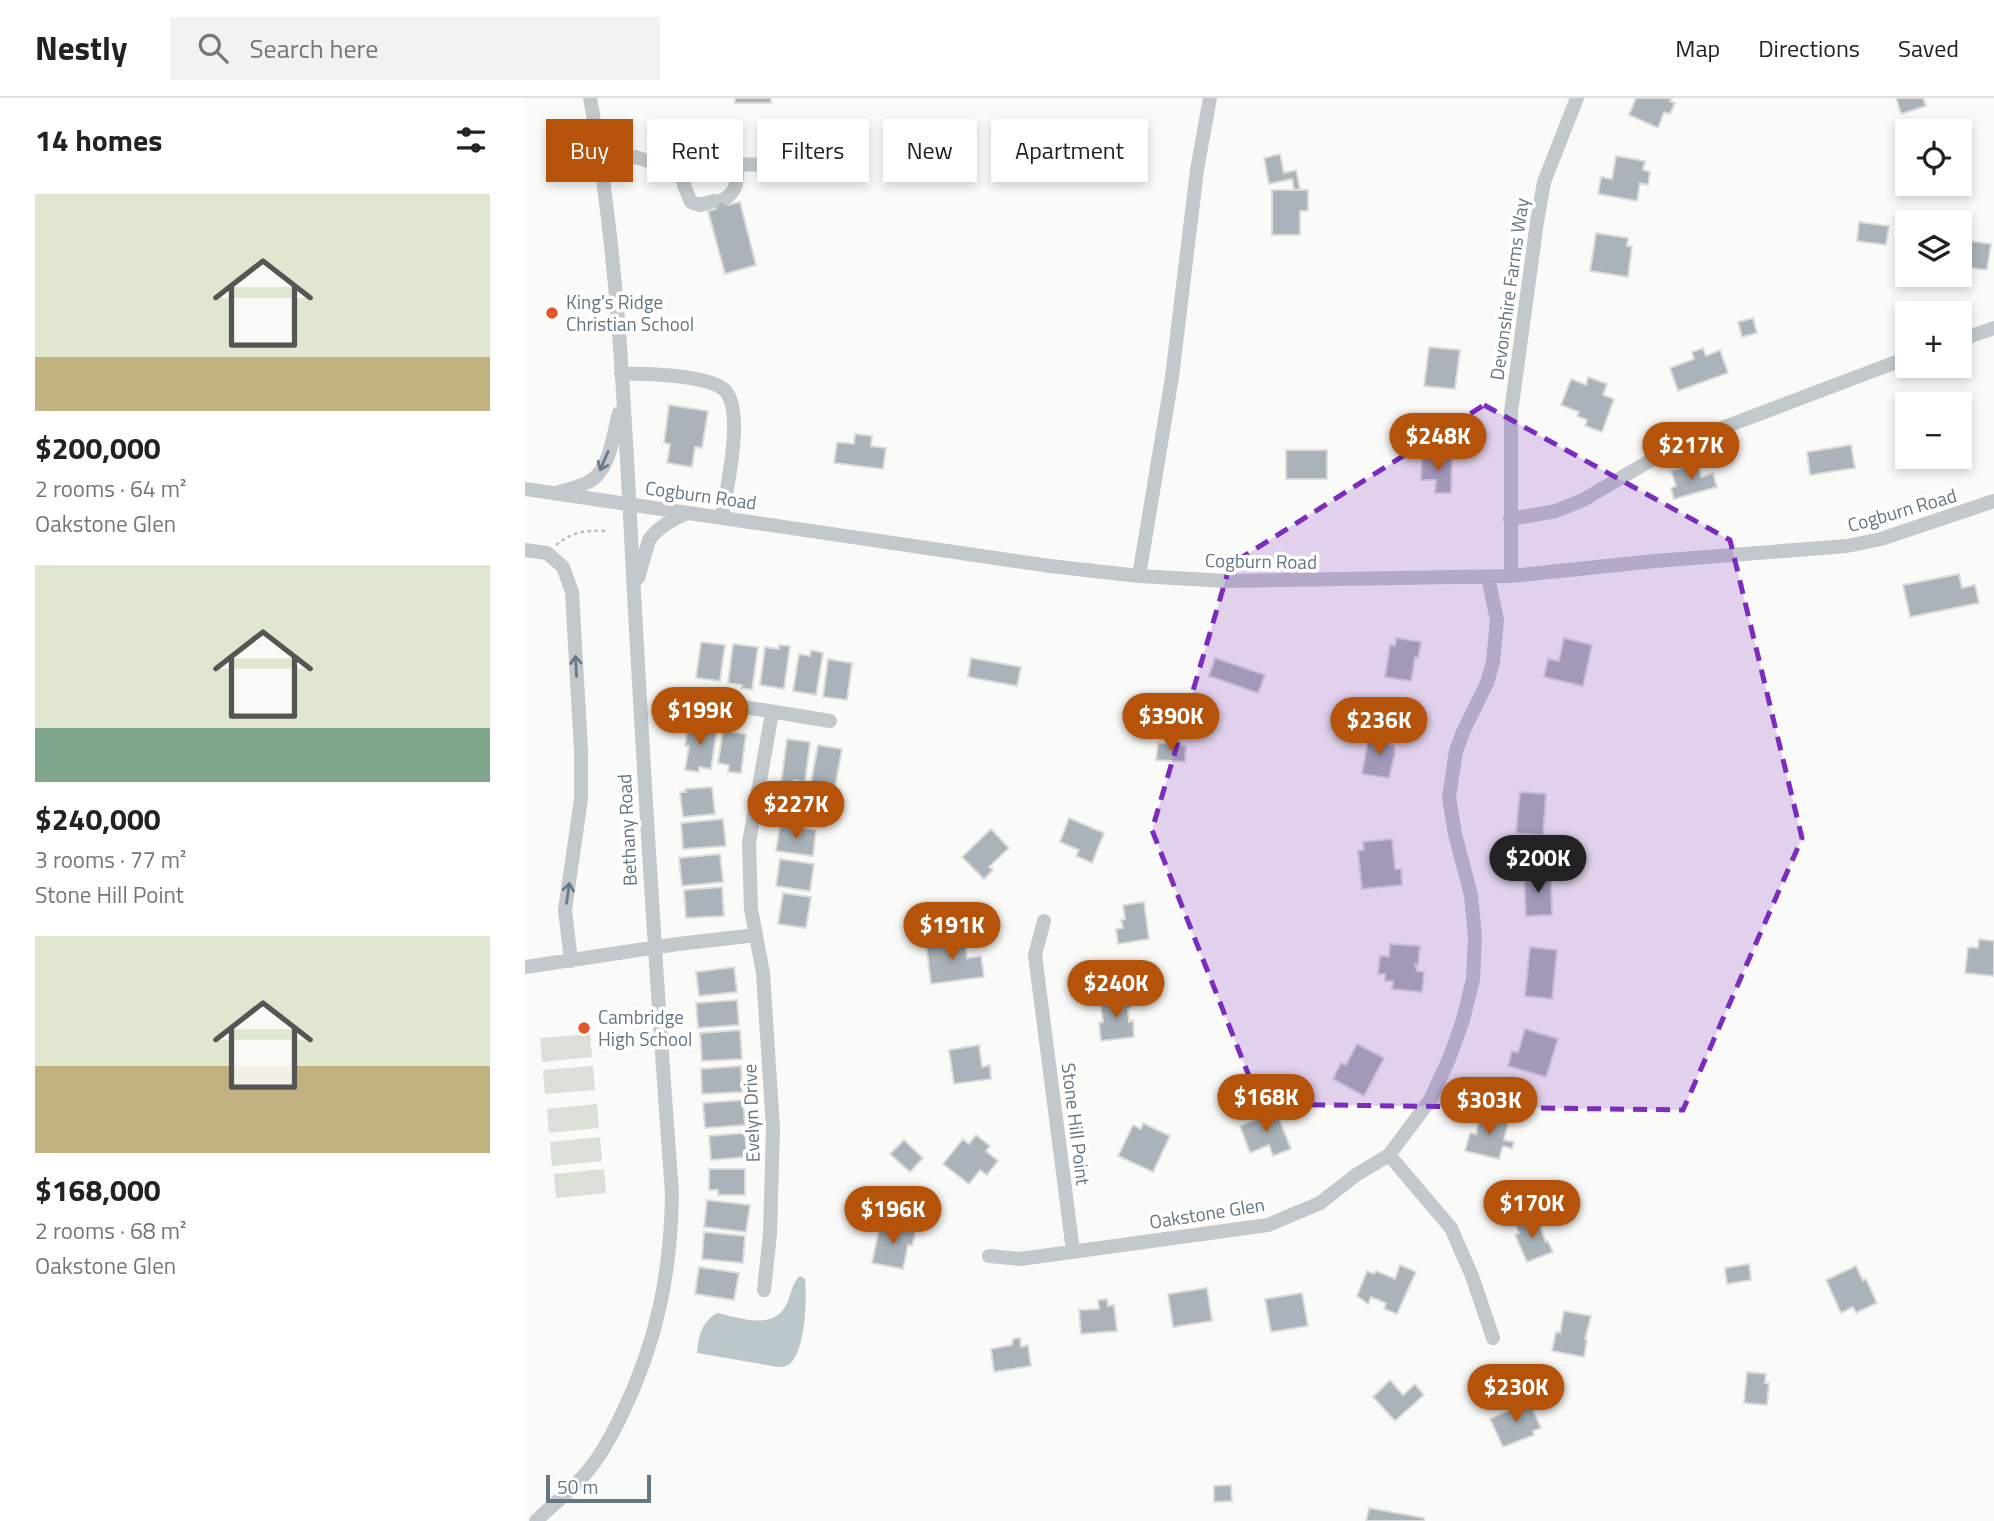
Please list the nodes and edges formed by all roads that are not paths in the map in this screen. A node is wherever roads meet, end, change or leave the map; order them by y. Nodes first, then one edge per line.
1 (590, 98) edge
2 (1210, 98) edge
3 (1577, 98) edge
4 (594, 119) edge
5 (604, 182) edge
6 (683, 182) edge
7 (737, 182) edge
8 (1994, 328) edge
9 (1972, 336) edge
10 (1895, 363) edge
11 (621, 374) junction
12 (623, 401) junction
13 (525, 489) edge
14 (554, 494) junction
15 (1994, 501) edge
16 (629, 505) junction
17 (687, 513) junction
18 (722, 517) junction
19 (1510, 519) junction
20 (525, 550) edge
21 (1139, 576) junction
22 (1511, 576) junction
23 (1488, 577) junction
24 (634, 592) junction
25 (713, 702) dead end
26 (772, 713) junction
27 (830, 721) dead end
28 (1044, 920) dead end
29 (756, 935) junction
30 (654, 948) junction
31 (571, 961) junction
32 (525, 967) edge
33 (1389, 1155) junction
34 (1073, 1251) junction
35 (989, 1256) dead end
36 (764, 1290) dead end
37 (1493, 1338) dead end
38 (536, 1521) edge

1 - 4 street, Bethany Road
2 - 21 street
3 - 19 street, Devonshire Farms Way
5 - 11 street, Bethany Road
6 - 7 street
8 - 9 street
10 - 19 street
11 - 12 street, Bethany Road
11 - 18 street
12 -> 14 street
12 - 16 street, Bethany Road
13 - 14 street, Cogburn Road
14 - 16 street, Cogburn Road
15 - 22 street, Cogburn Road
16 - 17 street, Cogburn Road
16 - 24 street, Bethany Road
17 - 18 street, Cogburn Road
17 - 24 street
18 - 21 street, Cogburn Road
19 - 22 street, Devonshire Farms Way
31 -> 20 street
21 - 23 street, Cogburn Road
22 - 23 street, Cogburn Road
23 - 33 street, Oakstone Glen
24 - 30 street, Bethany Road
25 - 26 street
26 - 27 street
26 - 29 street, Evelyn Drive
28 - 34 street, Stone Hill Point
29 - 30 street
29 - 36 street, Evelyn Drive
30 - 31 street
30 - 38 street, Bethany Road
31 - 32 street
33 - 34 street, Oakstone Glen
33 - 37 street
34 - 35 street, Oakstone Glen

